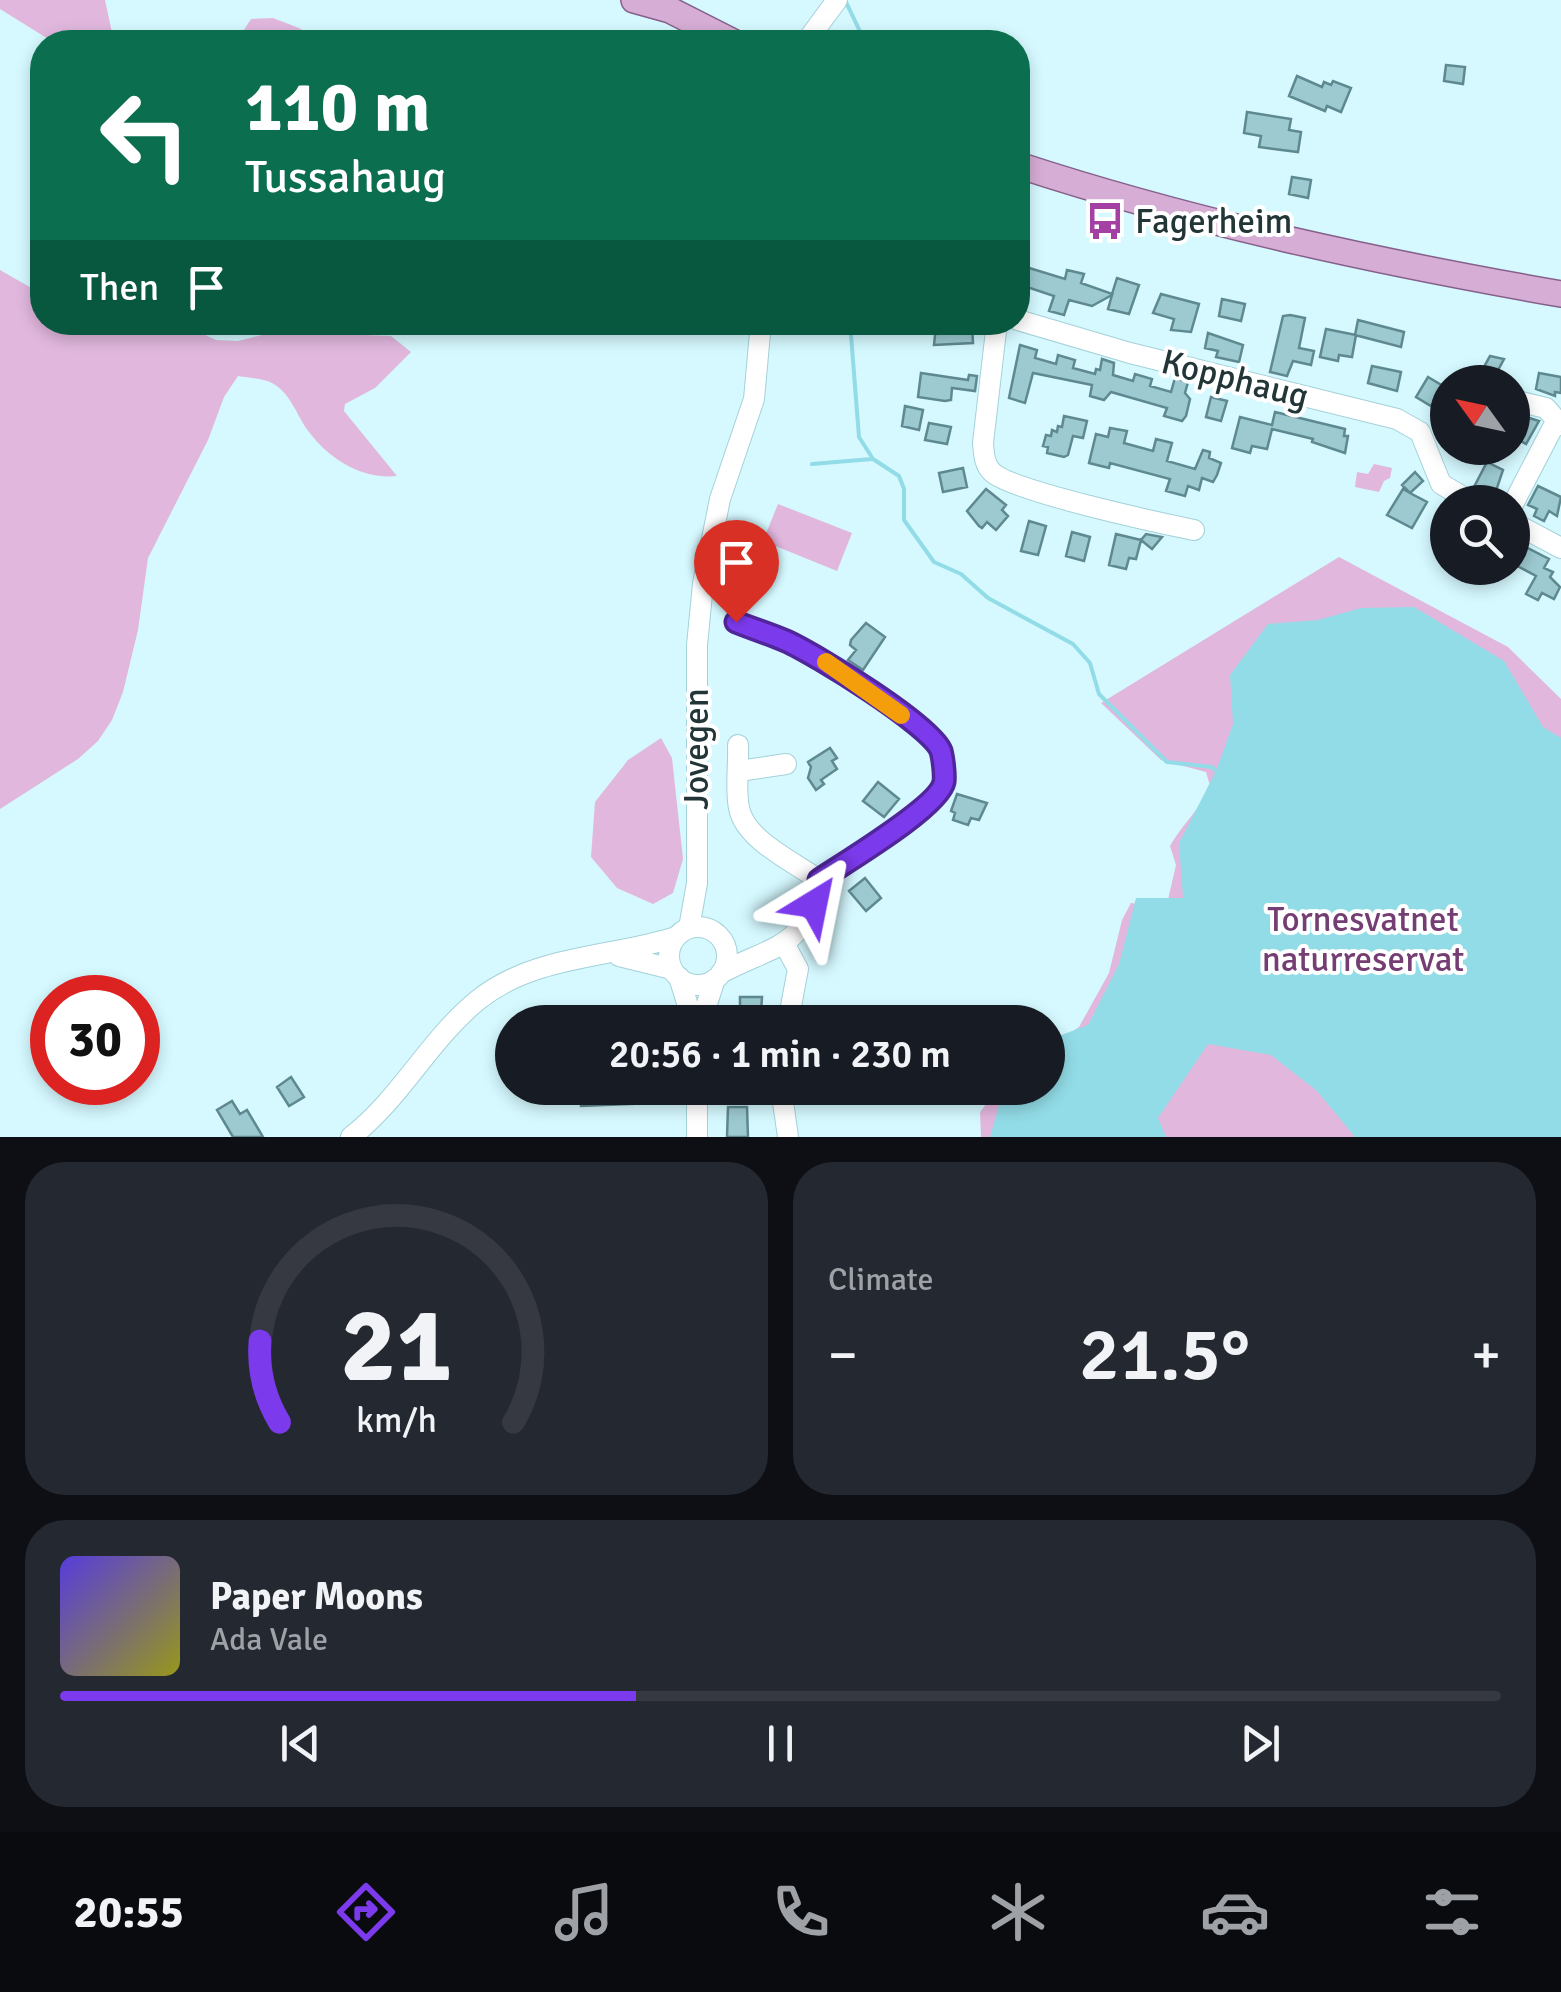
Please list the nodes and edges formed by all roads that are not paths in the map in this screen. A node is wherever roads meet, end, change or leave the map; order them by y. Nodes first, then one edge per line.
1 (636, 0) edge
2 (834, 6) edge
3 (685, 30) edge
4 (709, 30) edge
5 (815, 30) edge
6 (1030, 169) edge
7 (1030, 186) edge
8 (1561, 294) edge
9 (1561, 310) edge
10 (1030, 324) edge
11 (760, 335) edge
12 (996, 335) edge
13 (1530, 404) edge
14 (1560, 422) edge
15 (1443, 485) edge
16 (1524, 485) edge
17 (1194, 530) dead end
18 (1530, 532) edge
19 (1561, 548) edge
20 (736, 622) dead end
21 (738, 745) dead end
22 (786, 764) dead end
23 (738, 771) junction
24 (819, 880) junction
25 (698, 933) junction
26 (776, 948) junction
27 (612, 954) junction
28 (676, 973) junction
29 (718, 976) junction
30 (690, 1005) edge
31 (705, 1005) edge
32 (791, 1005) edge
33 (697, 1105) edge
34 (783, 1105) edge
35 (351, 1137) edge
36 (697, 1137) edge
37 (788, 1137) edge

1 - 3 main road
1 - 4 main road
2 - 5 street
6 - 8 main road
7 - 9 main road
10 - 15 street, Kopphaug
11 - 25 street, Jovegen
12 - 17 street
13 - 14 street
14 - 16 street
18 - 19 street
20 - 24 street
21 - 23 street
22 - 23 street
23 - 24 street
24 - 26 street
25 - 26 street
25 - 27 street
25 - 28 street
25 - 29 street
26 - 29 street
26 - 32 street
27 - 28 street
27 - 35 street
28 - 29 street
28 - 30 street
29 - 31 street
33 - 36 street
34 - 37 street

